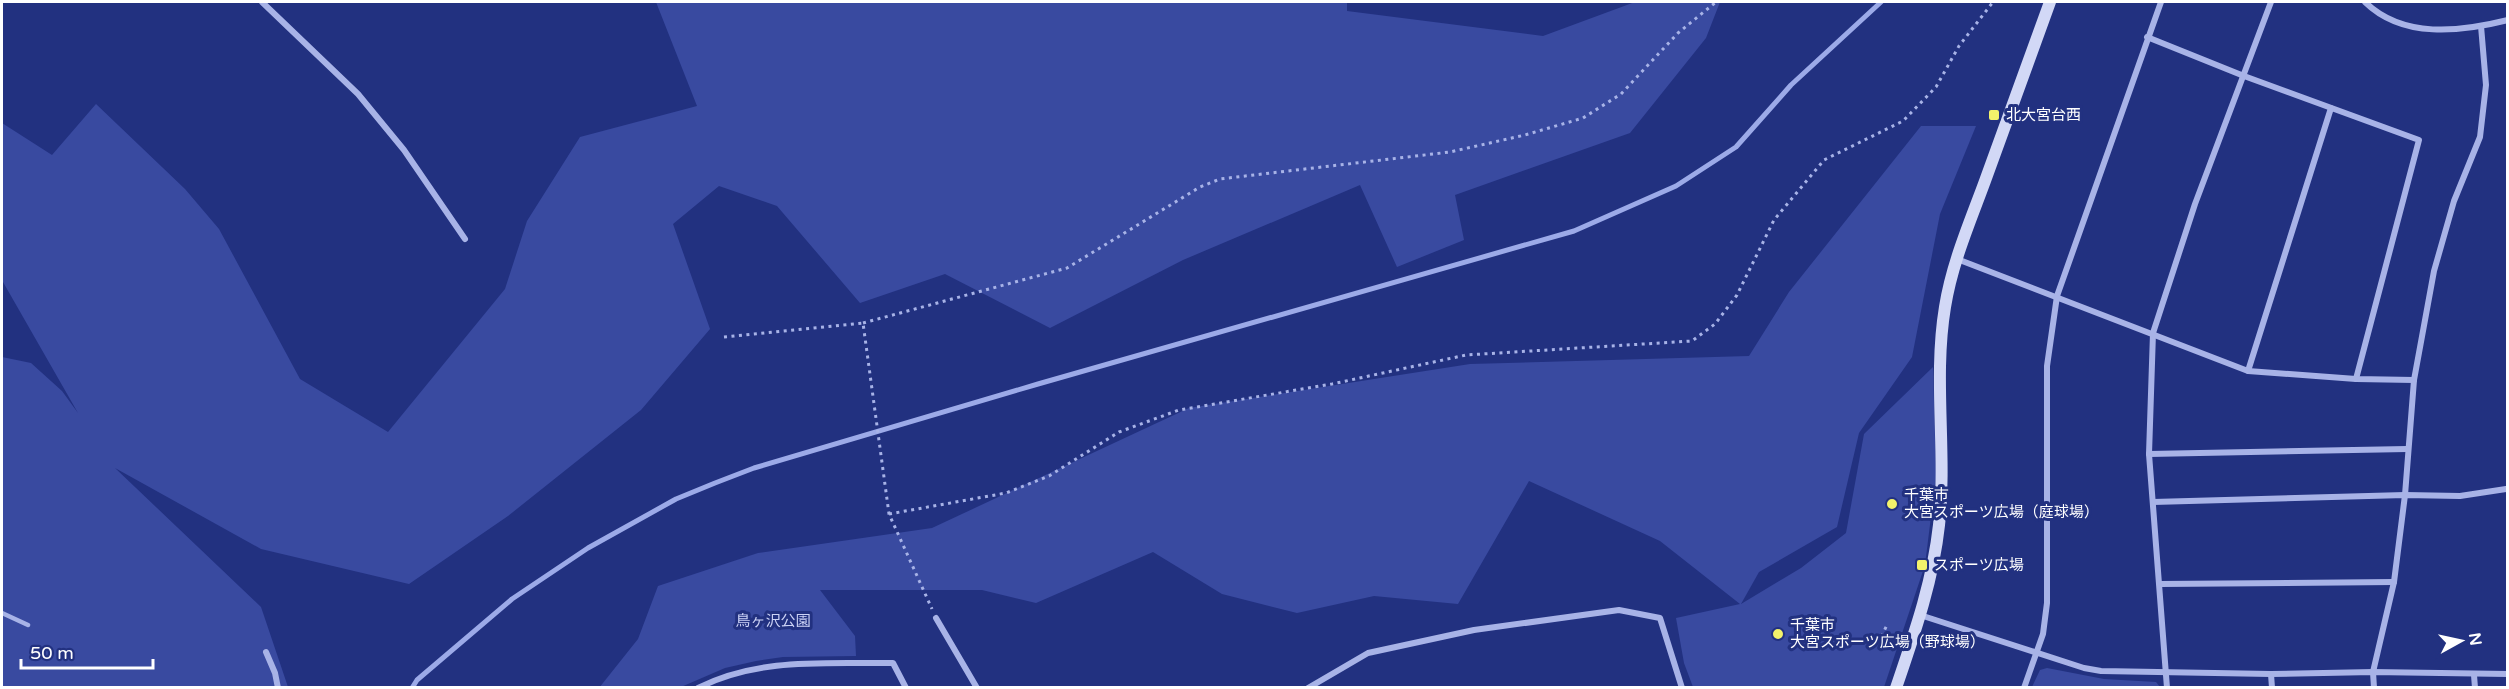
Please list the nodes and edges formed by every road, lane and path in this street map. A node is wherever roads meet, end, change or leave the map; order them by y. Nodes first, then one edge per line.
1 (262, 2) edge
2 (1716, 2) edge
3 (1993, 2) edge
4 (2050, 2) edge
5 (2161, 2) edge
6 (2271, 2) edge
7 (2365, 2) edge
8 (2508, 20) edge
9 (2481, 26) junction
10 (2147, 37) junction
11 (2244, 76) junction
12 (2331, 108) junction
13 (465, 239) dead end
14 (1956, 259) junction
15 (2057, 296) junction
16 (863, 323) junction
17 (2153, 333) junction
18 (724, 337) dead end
19 (2248, 371) junction
20 (2356, 379) junction
21 (2414, 380) junction
22 (2408, 448) junction
23 (2148, 454) junction
24 (2506, 489) dead end
25 (2405, 495) junction
26 (2153, 502) junction
27 (889, 514) junction
28 (2394, 582) junction
29 (2160, 584) junction
30 (2, 614) edge
31 (1920, 615) junction
32 (936, 618) joint
33 (28, 625) dead end
34 (1887, 625) dead end
35 (1878, 643) dead end
36 (266, 652) dead end
37 (2038, 653) junction
38 (2166, 672) junction
39 (2373, 672) junction
40 (2271, 674) junction
41 (2508, 674) edge
42 (2474, 675) junction
43 (278, 687) edge
44 (698, 687) edge
45 (906, 687) edge
46 (977, 687) edge
47 (1308, 687) edge
48 (1682, 687) edge
49 (1896, 687) edge
50 (2024, 687) edge
51 (2167, 687) edge
52 (2272, 687) edge
53 (2374, 687) edge
54 (2475, 687) edge

1 - 13 street
2 - 16 path
3 - 27 path
4 - 14 street
5 - 10 street
6 - 11 street
7 - 9 street
8 - 9 street
9 - 21 street
10 - 11 street
10 - 15 street
11 - 12 street
11 - 17 street
12 - 19 street
12 - 20 street
14 - 15 street
14 - 31 street
15 - 17 street
15 - 37 street
16 - 18 path
16 - 27 path
17 - 19 street
17 - 23 street
19 - 20 street
20 - 21 street
21 - 22 street
22 - 23 street
22 - 25 street
23 - 26 street
24 - 25 street
25 - 26 street
25 - 28 street
26 - 29 street
27 - 32 path
28 - 29 street
28 - 39 street
29 - 38 street
30 - 33 lane
31 - 37 street
31 - 49 street
32 - 46 street
34 - 35 path
36 - 43 street
37 - 38 street
37 - 50 street
38 - 40 street
38 - 51 street
39 - 40 street
39 - 42 street
39 - 53 street
40 - 52 street
41 - 42 street
42 - 54 street
44 - 45 street
47 - 48 street

